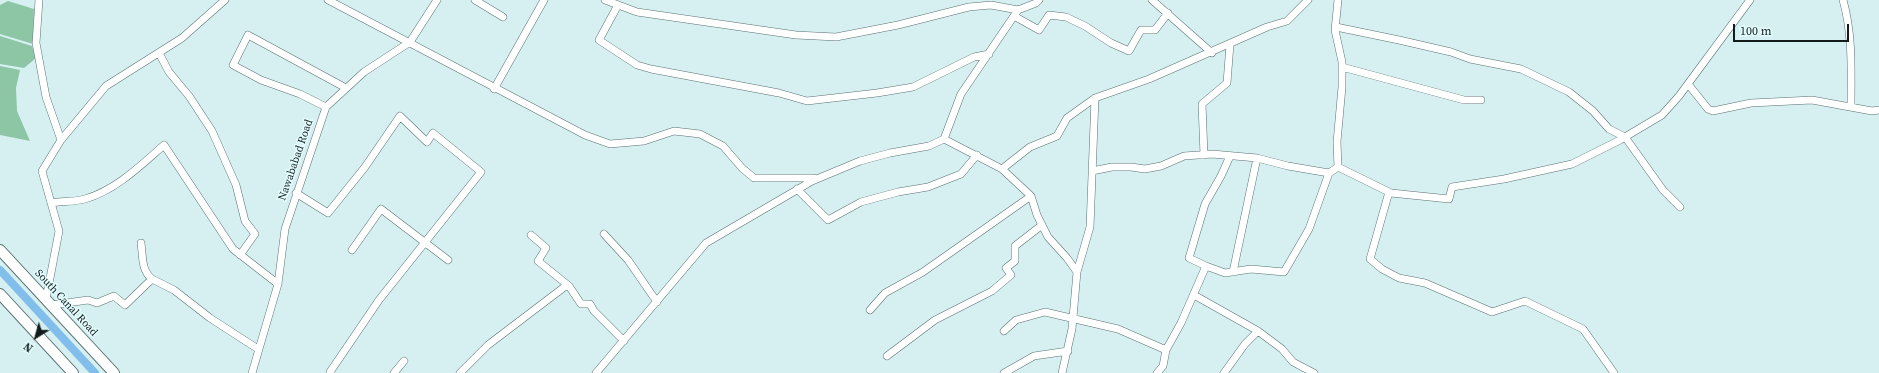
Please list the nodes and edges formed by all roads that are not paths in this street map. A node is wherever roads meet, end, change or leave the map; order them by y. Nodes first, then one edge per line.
1 (39, 0) edge
2 (225, 0) edge
3 (328, 0) edge
4 (437, 0) edge
5 (475, 0) edge
6 (544, 0) edge
7 (605, 0) edge
8 (1039, 0) edge
9 (1152, 0) edge
10 (1308, 0) edge
11 (1338, 0) edge
12 (1750, 0) edge
13 (1843, 0) edge
14 (618, 5) junction
15 (1016, 13) junction
16 (1168, 13) junction
17 (503, 17) dead end
18 (1336, 27) junction
19 (410, 42) junction
20 (1230, 44) junction
21 (159, 53) junction
22 (1212, 53) junction
23 (989, 54) junction
24 (1342, 67) junction
25 (1688, 84) junction
26 (346, 88) junction
27 (494, 89) junction
28 (1095, 98) junction
29 (1481, 100) dead end
30 (326, 107) junction
31 (1851, 107) junction
32 (1879, 110) edge
33 (1624, 138) junction
34 (944, 139) junction
35 (61, 140) junction
36 (1204, 154) junction
37 (977, 155) junction
38 (1230, 156) junction
39 (1257, 158) junction
40 (1338, 167) junction
41 (1002, 169) junction
42 (1092, 171) junction
43 (1329, 174) junction
44 (818, 178) junction
45 (797, 189) junction
46 (1389, 192) junction
47 (296, 193) junction
48 (1031, 196) junction
49 (51, 203) junction
50 (1680, 207) dead end
51 (1042, 225) junction
52 (604, 234) dead end
53 (531, 235) dead end
54 (426, 242) junction
55 (141, 243) dead end
56 (0, 250) edge
57 (352, 250) dead end
58 (240, 255) junction
59 (448, 260) dead end
60 (1206, 266) junction
61 (1077, 272) junction
62 (1233, 272) junction
63 (152, 279) junction
64 (278, 284) junction
65 (567, 285) junction
66 (0, 294) edge
67 (1194, 295) junction
68 (49, 302) junction
69 (657, 302) junction
70 (870, 310) dead end
71 (1073, 318) junction
72 (1004, 331) dead end
73 (1258, 331) junction
74 (624, 341) junction
75 (258, 349) junction
76 (1068, 350) junction
77 (1166, 350) junction
78 (887, 356) dead end
79 (404, 361) dead end
80 (1312, 372) edge
81 (73, 373) edge
82 (114, 373) edge
83 (252, 373) edge
84 (331, 373) edge
85 (394, 373) edge
86 (460, 373) edge
87 (596, 373) edge
88 (1004, 373) edge
89 (1062, 373) edge
90 (1157, 373) edge
91 (1224, 373) edge
92 (1614, 373) edge

1 - 35 street
2 - 21 street
3 - 19 street
4 - 19 street, Nawababad Road
5 - 17 street
6 - 27 street
7 - 14 street
8 - 15 street
9 - 16 street
10 - 20 street
11 - 18 street
12 - 25 street
13 - 31 street
14 - 15 street
14 - 23 street
15 - 16 street
15 - 23 street
16 - 22 street
18 - 24 street
18 - 33 street
19 - 26 street, Nawababad Road
19 - 27 street
20 - 22 street
20 - 36 street
21 - 35 street
21 - 58 street
22 - 28 street
23 - 34 street
24 - 29 street
24 - 40 street
25 - 31 street
25 - 33 street
26 - 30 street, Nawababad Road
26 - 30 street
27 - 44 street
28 - 41 street
28 - 42 street
30 - 47 street, Nawababad Road
31 - 32 street
33 - 46 street
33 - 50 street
34 - 37 street
34 - 44 street
35 - 49 street
36 - 38 street
36 - 42 street
37 - 41 street
37 - 45 street
38 - 39 street
38 - 60 street
39 - 43 street
39 - 62 street
40 - 43 street
40 - 46 street
41 - 48 street
42 - 61 street
43 - 62 street
44 - 45 street
45 - 69 street
46 - 92 street
47 - 54 street
47 - 64 street, Nawababad Road
48 - 51 street
48 - 70 street
49 - 58 street
49 - 68 street
51 - 61 street
51 - 78 street
52 - 69 street
53 - 65 street
54 - 57 street
54 - 59 street
54 - 84 street
55 - 63 street
56 - 68 main road, South Canal Road
58 - 64 street
60 - 62 street
60 - 67 street
61 - 71 street
63 - 68 street
63 - 75 street
64 - 75 street, Nawababad Road
65 - 74 street
65 - 86 street
66 - 81 main road
67 - 73 street
67 - 77 street
68 - 82 main road, South Canal Road
69 - 74 street
71 - 72 street
71 - 76 street
71 - 77 street
73 - 80 street
73 - 91 street
74 - 87 street
75 - 83 street, Nawababad Road
76 - 88 street
76 - 89 street
77 - 90 street
79 - 85 street

